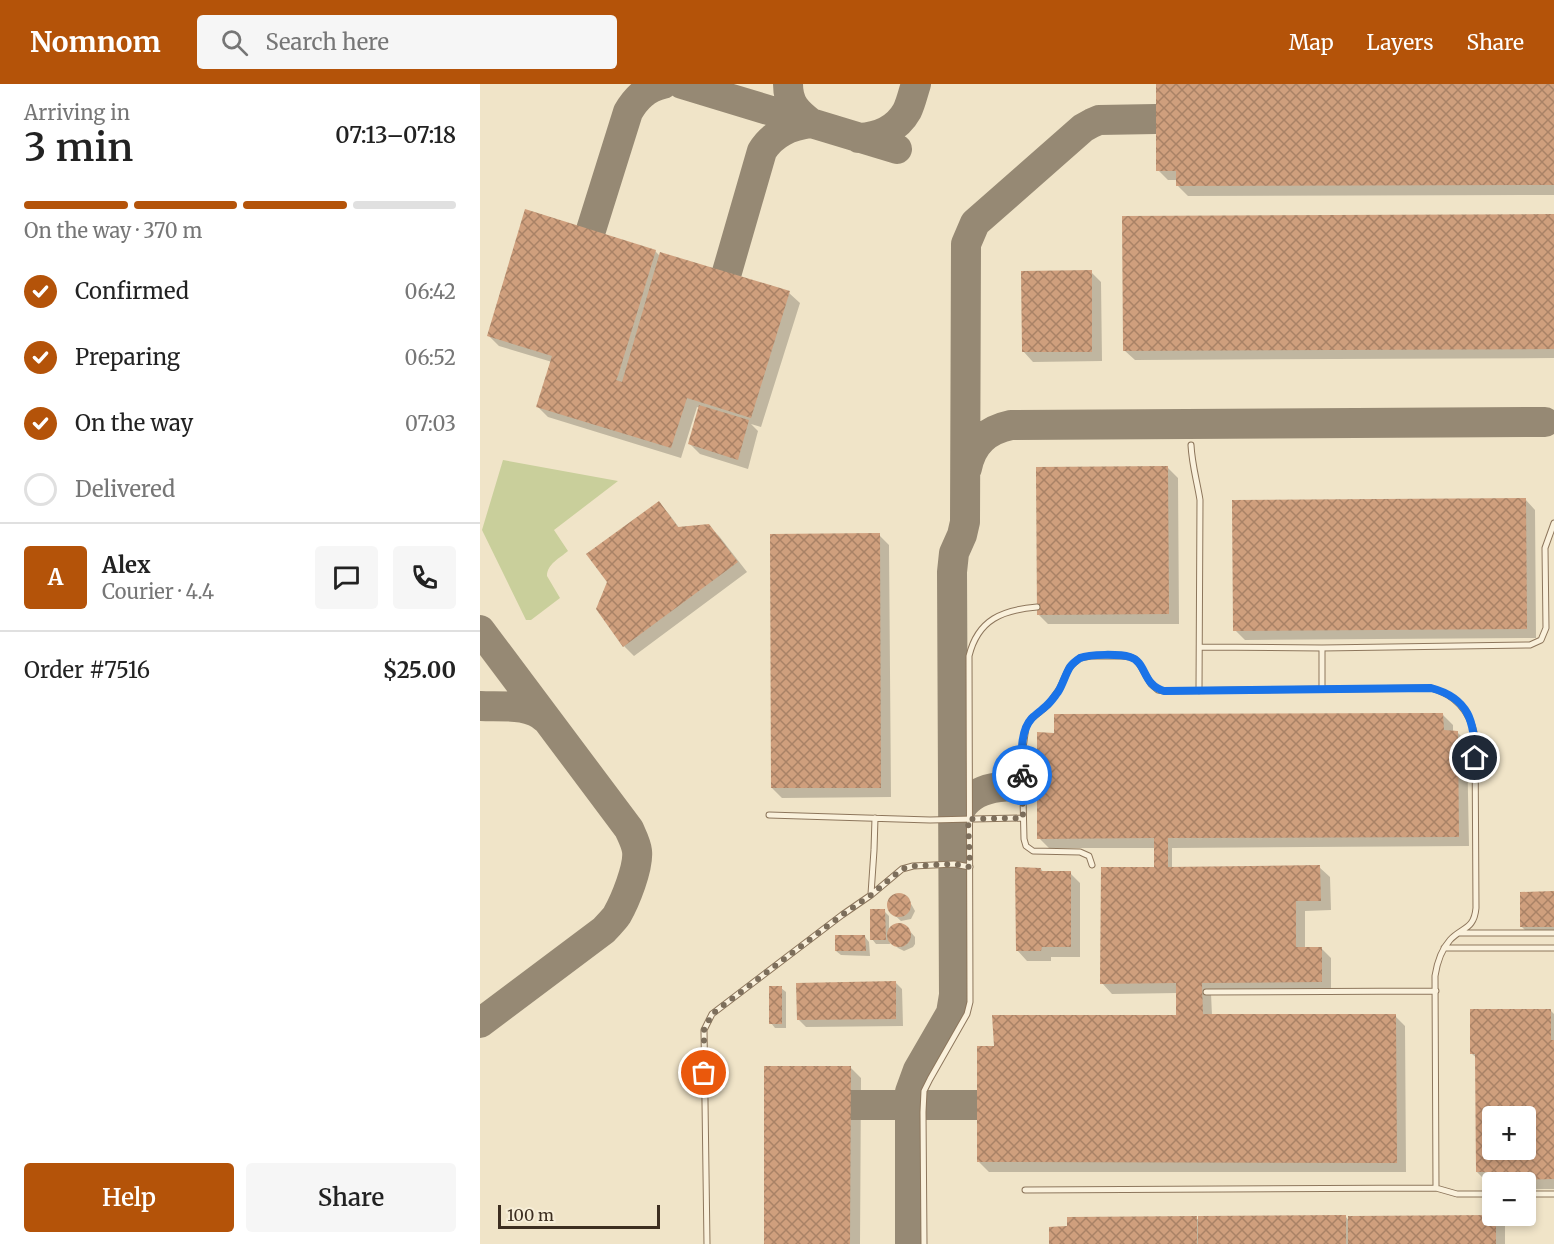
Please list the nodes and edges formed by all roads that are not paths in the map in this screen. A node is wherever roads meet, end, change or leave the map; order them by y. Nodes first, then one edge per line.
1 (1191, 445) dead end
2 (1554, 523) edge
3 (1037, 608) dead end
4 (1200, 647) junction
5 (1322, 648) junction
6 (1322, 689) junction
7 (1199, 691) junction
8 (769, 815) dead end
9 (875, 818) junction
10 (1023, 818) junction
11 (968, 819) junction
12 (1092, 866) dead end
13 (970, 867) junction
14 (871, 895) junction
15 (1459, 933) junction
16 (1554, 933) edge
17 (1444, 948) junction
18 (1554, 948) edge
19 (1436, 991) junction
20 (1206, 992) dead end
21 (1437, 1188) junction
22 (1025, 1190) dead end
23 (1482, 1194) edge
24 (1536, 1194) edge
25 (1554, 1194) edge
26 (707, 1244) edge
27 (924, 1244) edge

1 - 4 lane
2 - 5 lane
3 - 11 lane
4 - 5 lane
4 - 7 lane
5 - 6 lane
6 - 7 lane
6 - 15 lane
7 - 10 lane
8 - 9 lane
9 - 11 lane
9 - 14 lane
10 - 11 lane
10 - 12 lane
11 - 13 lane
13 - 14 lane
13 - 27 lane
14 - 26 lane
15 - 16 lane
15 - 17 lane
17 - 18 lane
17 - 19 lane
19 - 20 lane
19 - 21 lane
21 - 22 lane
21 - 23 lane
24 - 25 lane

